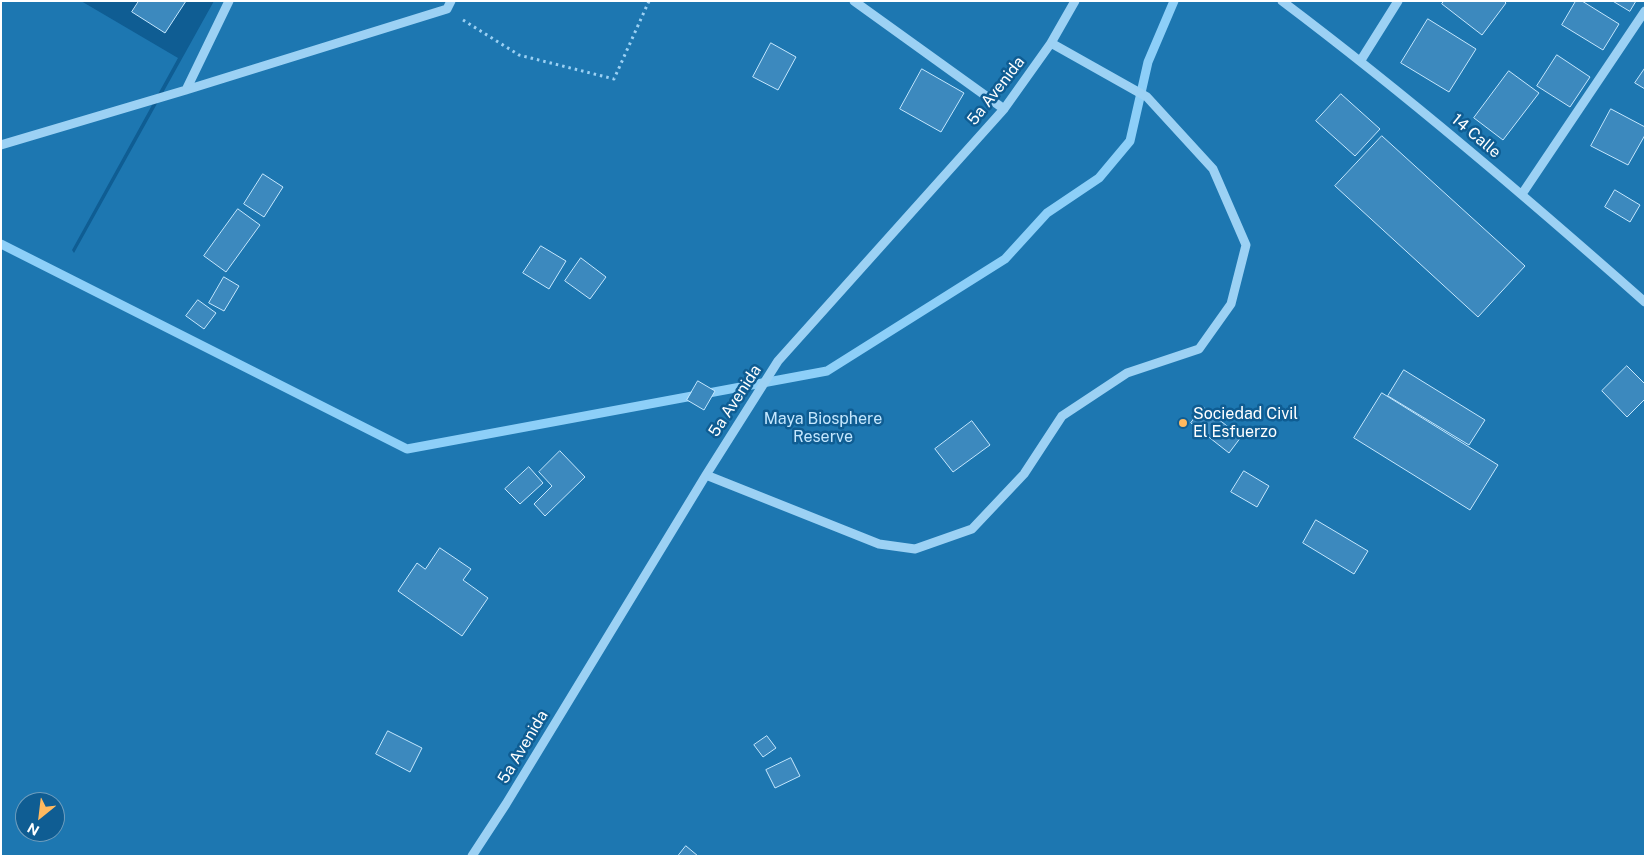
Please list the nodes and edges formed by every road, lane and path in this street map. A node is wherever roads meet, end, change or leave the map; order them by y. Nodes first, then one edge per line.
1 (229, 1) edge
2 (649, 1) edge
3 (854, 1) edge
4 (1075, 1) edge
5 (1282, 1) edge
6 (1398, 1) edge
7 (449, 5) edge
8 (1645, 11) edge
9 (1051, 43) junction
10 (1361, 60) junction
11 (186, 90) junction
12 (1004, 109) junction
13 (1, 145) edge
14 (1522, 194) junction
15 (1645, 302) edge
16 (706, 475) junction
17 (472, 856) edge

1 - 11 street
2 - 7 path
3 - 12 street
4 - 9 street, 5a Avenida
5 - 10 street, 14 Calle
6 - 10 street
7 - 11 street
8 - 14 street
9 - 12 street, 5a Avenida
9 - 16 street
10 - 14 street, 14 Calle
11 - 13 street
12 - 16 street, 5a Avenida
14 - 15 street, 14 Calle
16 - 17 street, 5a Avenida

